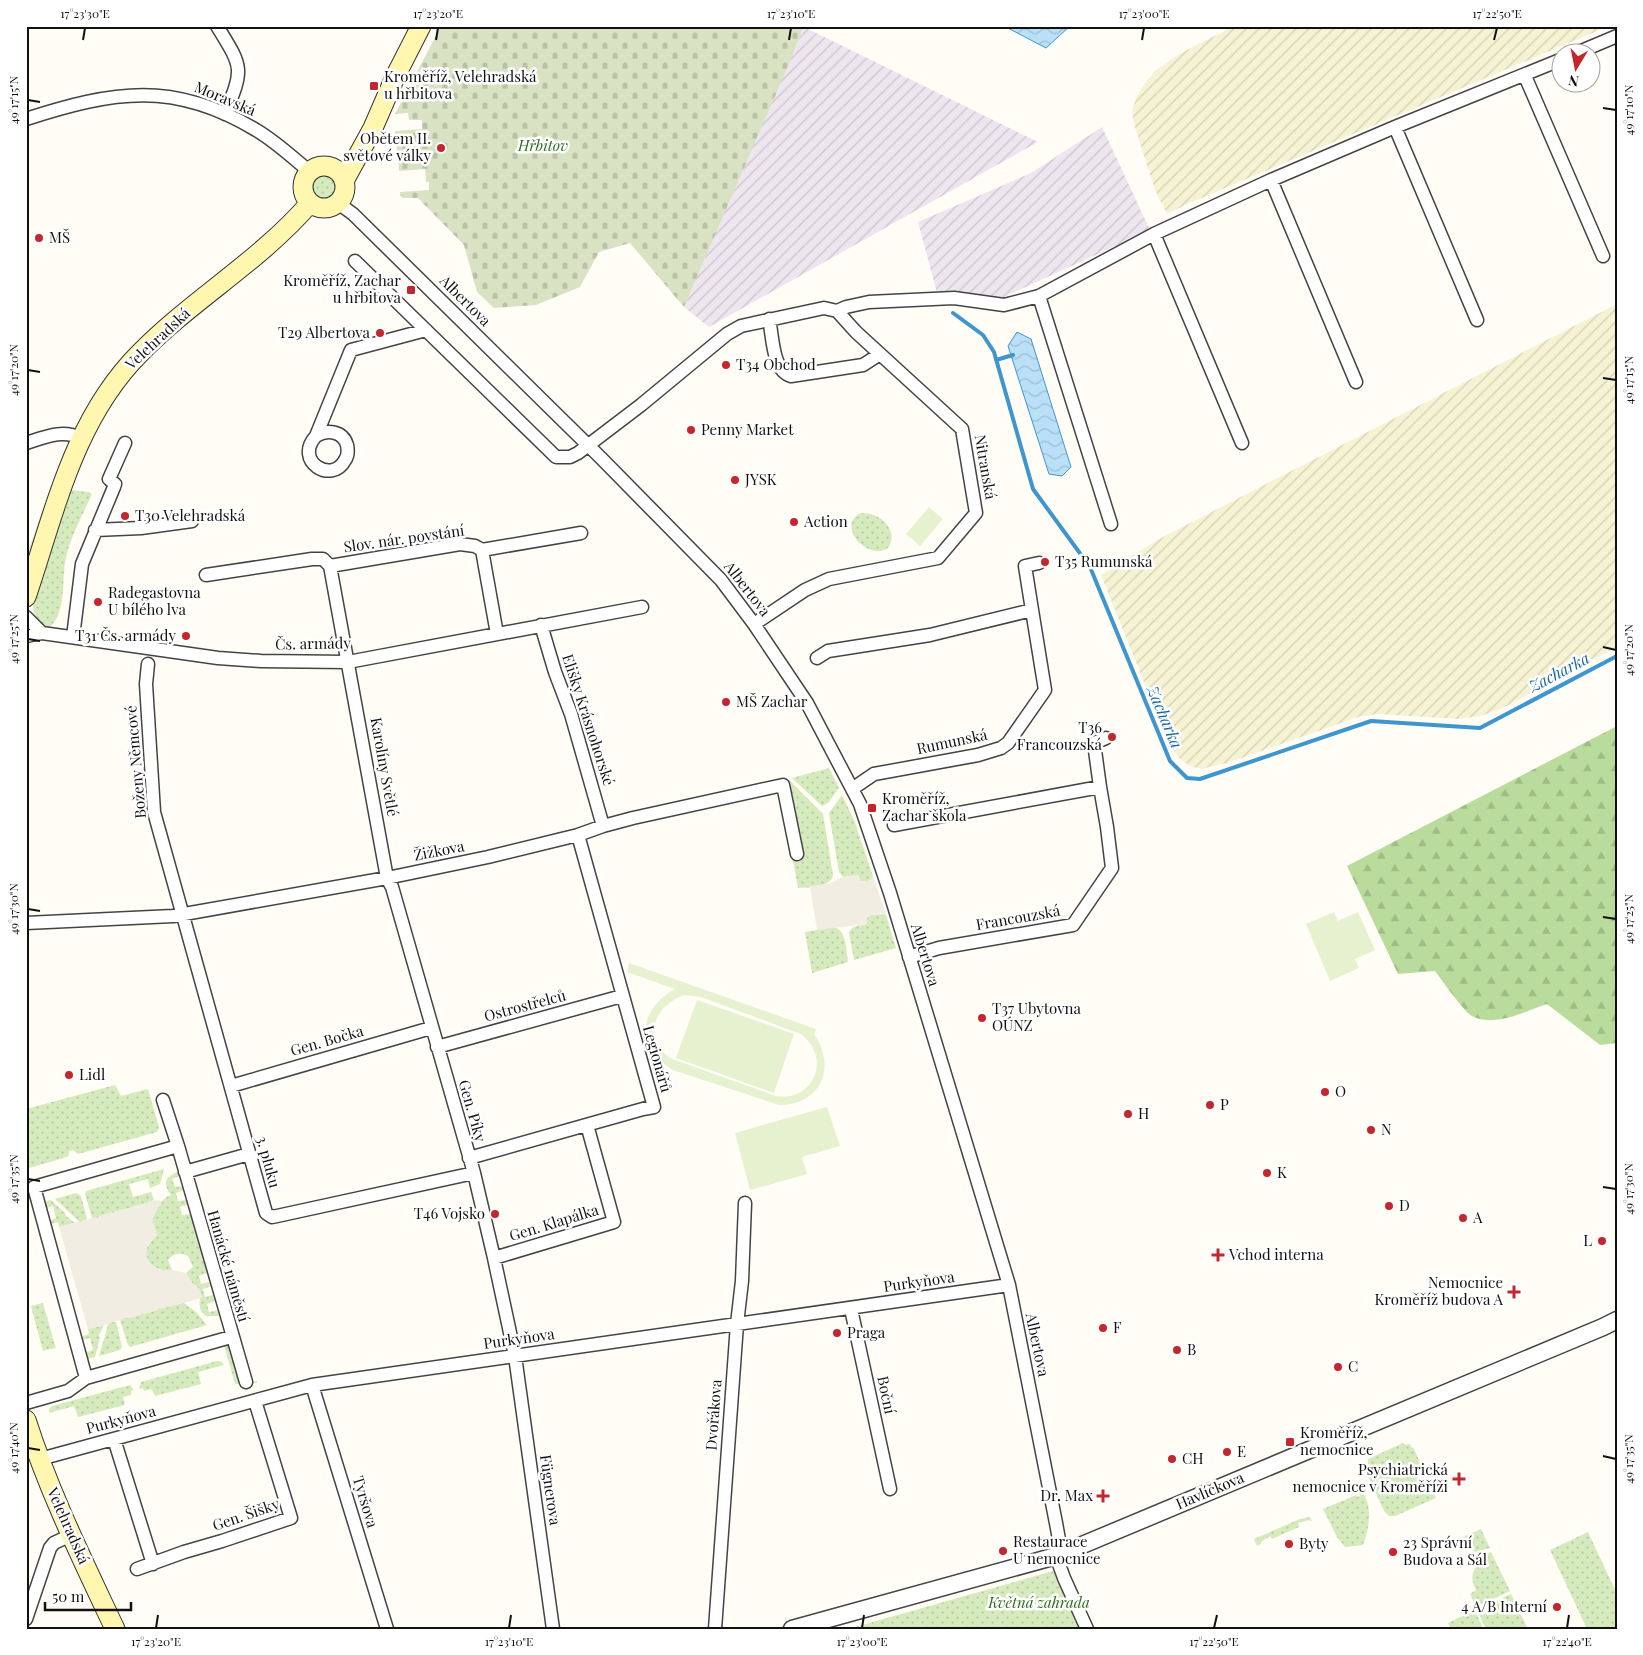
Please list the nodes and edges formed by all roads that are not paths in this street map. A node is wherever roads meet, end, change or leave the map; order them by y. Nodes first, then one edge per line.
1 (217, 26) edge
2 (421, 26) edge
3 (1617, 36) edge
4 (1600, 43) edge
5 (1550, 65) edge
6 (396, 75) junction
7 (1525, 76) junction
8 (226, 114) junction
9 (26, 119) edge
10 (1395, 127) junction
11 (318, 169) junction
12 (1271, 180) junction
13 (344, 181) junction
14 (310, 203) junction
15 (338, 203) junction
16 (1154, 234) junction
17 (1603, 256) dead end
18 (355, 261) dead end
19 (1040, 296) junction
20 (837, 311) junction
21 (769, 319) junction
22 (1477, 320) dead end
23 (426, 330) junction
24 (880, 354) junction
25 (1356, 382) dead end
26 (316, 436) dead end
27 (81, 438) junction
28 (26, 443) edge
29 (125, 443) dead end
30 (1242, 443) dead end
31 (588, 446) junction
32 (192, 521) dead end
33 (1111, 524) dead end
34 (95, 530) junction
35 (581, 533) dead end
36 (482, 550) junction
37 (1039, 563) dead end
38 (330, 566) junction
39 (206, 575) dead end
40 (26, 597) edge
41 (642, 607) dead end
42 (1032, 610) junction
43 (26, 617) edge
44 (754, 624) junction
45 (541, 625) junction
46 (42, 633) junction
47 (497, 634) junction
48 (26, 636) edge
49 (73, 637) junction
50 (817, 658) dead end
51 (348, 662) junction
52 (148, 664) dead end
53 (1106, 738) dead end
54 (1100, 787) junction
55 (852, 790) junction
56 (894, 825) dead end
57 (603, 826) junction
58 (578, 834) junction
59 (797, 854) dead end
60 (387, 878) junction
61 (182, 914) junction
62 (26, 923) edge
63 (909, 957) junction
64 (622, 996) junction
65 (431, 1028) junction
66 (437, 1047) junction
67 (231, 1086) junction
68 (163, 1100) dead end
69 (587, 1125) junction
70 (178, 1146) junction
71 (249, 1154) junction
72 (469, 1158) junction
73 (184, 1172) junction
74 (474, 1174) junction
75 (30, 1186) edge
76 (745, 1203) dead end
77 (494, 1258) junction
78 (1009, 1285) junction
79 (851, 1308) junction
80 (1617, 1320) edge
81 (737, 1324) junction
82 (231, 1337) junction
83 (515, 1356) junction
84 (86, 1378) junction
85 (246, 1382) dead end
86 (312, 1385) junction
87 (255, 1401) junction
88 (26, 1403) edge
89 (26, 1420) edge
90 (114, 1439) junction
91 (40, 1459) junction
92 (890, 1489) dead end
93 (71, 1535) junction
94 (1056, 1556) junction
95 (153, 1564) junction
96 (137, 1569) dead end
97 (26, 1619) edge
98 (115, 1629) edge
99 (387, 1629) edge
100 (553, 1629) edge
101 (716, 1629) edge
102 (792, 1629) edge
103 (1087, 1629) edge

1 - 8 street
2 - 6 main road
3 - 4 street
5 - 7 street
6 - 11 main road
6 - 13 main road
7 - 10 street
7 - 17 street
8 - 9 street, Moravská
8 - 11 street, Moravská
10 - 12 street
10 - 22 street
11 - 13 main road
11 - 14 main road
12 - 16 street
12 - 25 street
13 - 15 main road
14 - 15 main road
14 - 27 main road, Velehradská
15 - 31 street, Albertova
16 - 19 street
16 - 30 street
18 - 23 street
19 - 20 street
19 - 33 street
20 - 21 street
20 - 24 street, Nitranská
21 - 24 street
21 - 31 street
23 - 26 street
23 - 31 street
24 - 44 street, Nitranská
27 - 28 street
27 - 40 main road, Velehradská
29 - 34 street
31 - 44 street, Albertova
32 - 34 street
34 - 49 street
35 - 36 street, Slov. nár. povstání
36 - 38 street, Slov. nár. povstání
36 - 47 street, Slov. nár. povstání
37 - 42 street, Rumunská
38 - 39 street, Slov. nár. povstání
38 - 51 street, Slov. nár. povstání
41 - 45 street, Čs. armády
42 - 50 street
42 - 55 street, Rumunská
43 - 46 street
44 - 55 street, Albertova
45 - 47 street, Čs. armády
45 - 57 street, Elišky Krásnohorské
46 - 48 street, Čs. armády
46 - 49 street, Čs. armády
47 - 51 street, Čs. armády
49 - 51 street, Čs. armády
51 - 60 street, Karolíny Světlé
52 - 61 street, Boženy Němcové
53 - 54 street, Francouzská
54 - 56 street
54 - 63 street, Francouzská
55 - 63 street, Albertova
57 - 58 street, Žižkova
57 - 59 street, Žižkova
58 - 60 street, Žižkova
58 - 64 street, Legionářů
60 - 61 street, Žižkova
60 - 65 street, Gen. Píky
61 - 62 street, Žižkova
61 - 67 street, 3. pluku
63 - 78 street, Albertova
64 - 66 street, Ostrostřelců
64 - 69 street, Legionářů
65 - 66 street, Gen. Píky
65 - 67 street, Gen. Bočka
66 - 72 street, Gen. Píky
67 - 71 street, 3. pluku
68 - 70 street, Hanácké náměstí
69 - 72 street, Legionářů
69 - 77 street, Gen. Klapálka
70 - 73 street, Hanácké náměstí
70 - 75 street
71 - 73 street
71 - 74 street, 3. pluku
72 - 74 street, Gen. Píky
73 - 82 street, Hanácké náměstí
74 - 77 street, Gen. Píky
75 - 84 street
76 - 81 street, Dvořákova
77 - 83 street, Gen. Píky
78 - 79 street, Purkyňova
78 - 94 street, Albertova
79 - 81 street, Purkyňova
79 - 92 street, Boční
80 - 94 street, Havlíčkova
81 - 83 street, Purkyňova
81 - 101 street, Dvořákova
82 - 84 street, Hanácké náměstí
82 - 85 street
83 - 86 street, Purkyňova
83 - 100 street, Fügnerova
84 - 88 street, Hanácké náměstí
86 - 87 street, Purkyňova
86 - 99 street, Tyršova
87 - 90 street, Purkyňova
87 - 95 street, Gen. Šišky
89 - 91 main road, Velehradská
90 - 91 street, Purkyňova
90 - 95 street
91 - 93 main road, Velehradská
93 - 97 street
93 - 98 main road, Velehradská
94 - 102 street, Havlíčkova
94 - 103 street
95 - 96 street, Gen. Šišky

